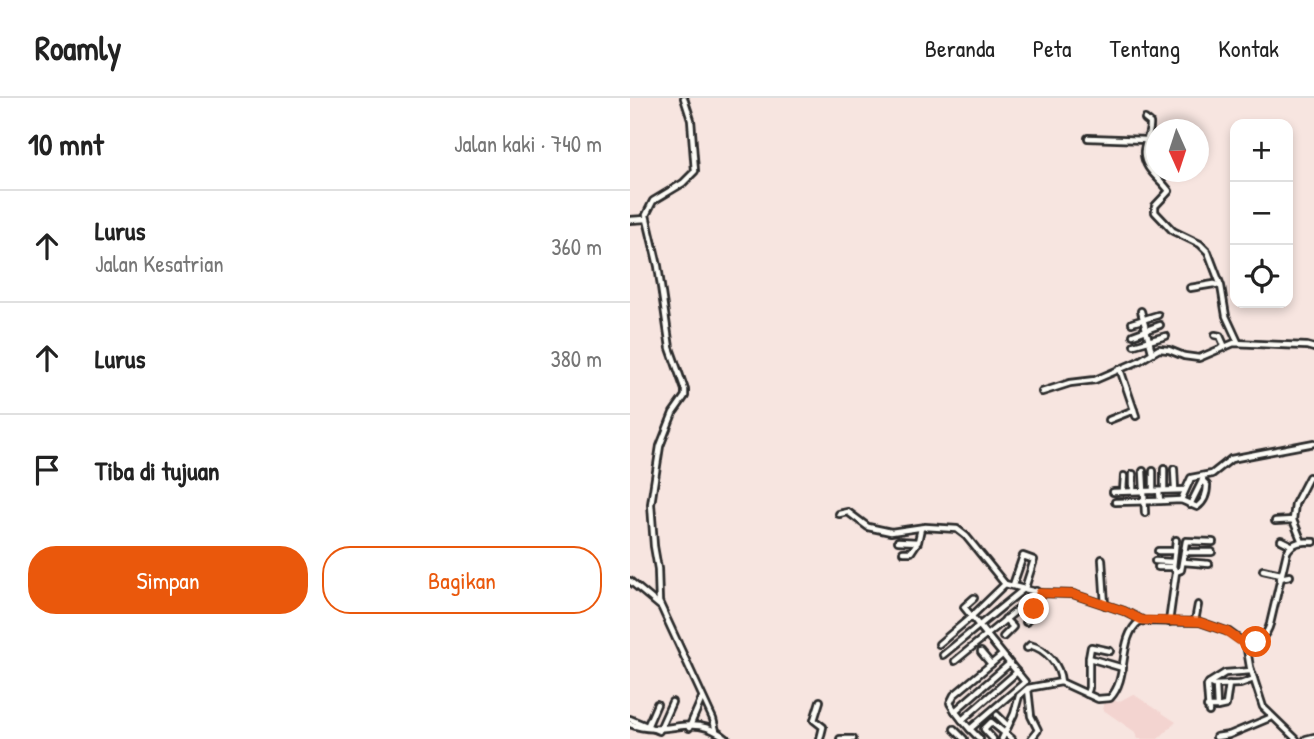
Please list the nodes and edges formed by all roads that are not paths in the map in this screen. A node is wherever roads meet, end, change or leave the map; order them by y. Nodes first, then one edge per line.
1 (684, 98) edge
2 (1088, 138) dead end
3 (1146, 140) edge
4 (1146, 145) edge
5 (1146, 162) edge
6 (1160, 182) edge
7 (646, 219) junction
8 (630, 220) edge
9 (1221, 286) junction
10 (1190, 288) dead end
11 (1141, 311) dead end
12 (1158, 315) dead end
13 (1142, 320) junction
14 (1132, 323) dead end
15 (1160, 325) dead end
16 (1145, 330) junction
17 (1133, 335) dead end
18 (1215, 335) dead end
19 (1166, 336) dead end
20 (1148, 341) junction
21 (1239, 342) junction
22 (1134, 345) dead end
23 (1224, 345) junction
24 (1314, 348) edge
25 (1152, 352) junction
26 (1120, 369) junction
27 (1042, 391) dead end
28 (1109, 420) dead end
29 (1314, 442) edge
30 (1174, 469) dead end
31 (1164, 470) dead end
32 (1143, 471) dead end
33 (1153, 471) dead end
34 (1133, 474) dead end
35 (1124, 476) dead end
36 (1204, 476) junction
37 (1310, 478) dead end
38 (1175, 490) junction
39 (1185, 490) junction
40 (1123, 491) junction
41 (1133, 491) junction
42 (1144, 491) junction
43 (1159, 491) junction
44 (1113, 492) dead end
45 (1181, 500) junction
46 (1160, 501) junction
47 (1115, 502) dead end
48 (1144, 502) junction
49 (1190, 505) junction
50 (1145, 513) dead end
51 (839, 514) dead end
52 (1293, 520) junction
53 (1275, 521) dead end
54 (920, 528) junction
55 (1176, 540) dead end
56 (1281, 540) dead end
57 (898, 541) dead end
58 (1302, 541) junction
59 (918, 542) junction
60 (1213, 542) dead end
61 (1314, 542) edge
62 (1291, 545) junction
63 (1158, 551) dead end
64 (1175, 551) junction
65 (903, 552) dead end
66 (911, 552) junction
67 (1184, 552) junction
68 (1212, 552) dead end
69 (908, 558) dead end
70 (1102, 559) dead end
71 (1183, 562) junction
72 (1157, 564) dead end
73 (1209, 564) dead end
74 (1174, 567) junction
75 (1263, 570) dead end
76 (1280, 576) junction
77 (1290, 576) dead end
78 (630, 581) edge
79 (1004, 584) junction
80 (1013, 585) junction
81 (1025, 587) junction
82 (1038, 592) junction
83 (974, 598) dead end
84 (1198, 605) dead end
85 (661, 606) junction
86 (1105, 606) junction
87 (971, 617) junction
88 (1005, 619) junction
89 (1142, 620) junction
90 (1195, 621) junction
91 (1026, 622) dead end
92 (1169, 622) junction
93 (979, 627) junction
94 (985, 635) junction
95 (1003, 637) dead end
96 (939, 644) dead end
97 (1246, 645) junction
98 (1027, 648) dead end
99 (1110, 651) dead end
100 (981, 652) dead end
101 (943, 655) dead end
102 (1002, 655) junction
103 (1089, 658) junction
104 (955, 661) dead end
105 (991, 664) junction
106 (1009, 664) junction
107 (1123, 668) junction
108 (1251, 671) junction
109 (1017, 672) junction
110 (1254, 679) junction
111 (1061, 682) junction
112 (1209, 683) junction
113 (1229, 684) junction
114 (1216, 685) junction
115 (1028, 688) junction
116 (1087, 694) junction
117 (702, 697) junction
118 (820, 701) dead end
119 (671, 702) dead end
120 (657, 705) dead end
121 (1217, 706) junction
122 (955, 710) junction
123 (997, 715) dead end
124 (1272, 717) junction
125 (962, 720) junction
126 (630, 721) edge
127 (1008, 726) junction
128 (647, 727) junction
129 (688, 729) junction
130 (954, 729) dead end
131 (970, 729) junction
132 (716, 731) junction
133 (1287, 731) junction
134 (673, 734) dead end
135 (1003, 736) edge
136 (662, 737) dead end
137 (1216, 737) dead end
138 (1314, 737) edge
139 (727, 739) edge
140 (820, 739) edge
141 (840, 739) edge
142 (853, 739) edge
143 (964, 739) edge
144 (980, 739) edge
145 (993, 739) edge
146 (1012, 739) edge
147 (1031, 739) edge
148 (1288, 739) edge
149 (1296, 739) edge
150 (1306, 739) edge

1 - 7 street
2 - 3 street
4 - 5 street
6 - 9 street
7 - 8 street
7 - 85 street
9 - 10 street
9 - 21 street
11 - 13 street
12 - 13 street
13 - 14 street
13 - 16 street
15 - 16 street
16 - 17 street
16 - 20 street
18 - 23 street
19 - 20 street
20 - 22 street
20 - 25 street
21 - 23 street
21 - 24 street
23 - 25 street
25 - 26 street
26 - 27 street
26 - 28 street
29 - 36 street
30 - 38 street
31 - 43 street
32 - 42 street
33 - 43 street
34 - 41 street
35 - 40 street
36 - 39 street
36 - 49 street
36 - 49 street
37 - 52 street
38 - 39 street
38 - 43 street
39 - 45 street
40 - 41 street
40 - 44 street
41 - 42 street
42 - 43 street
42 - 48 street
43 - 46 street
45 - 46 street
45 - 49 street
46 - 48 street
47 - 48 street
48 - 50 street
51 - 54 street
52 - 53 street
52 - 58 street
54 - 59 street
54 - 79 street
55 - 64 street
56 - 62 street
57 - 59 street
58 - 61 street
58 - 62 street
59 - 66 street
60 - 67 street
62 - 76 street
63 - 64 street
64 - 74 street
65 - 66 street
66 - 69 street
67 - 68 street
67 - 71 street
70 - 86 street
71 - 73 street
71 - 74 street
72 - 74 street
74 - 92 street
75 - 76 street
76 - 77 street
76 - 97 street
78 - 85 street
79 - 80 street
79 - 87 street
80 - 81 street
80 - 81 street
81 - 82 street
81 - 93 street
82 - 86 street
82 - 88 street
82 - 91 street
83 - 87 street
84 - 90 street
85 - 117 street
86 - 89 street
87 - 93 street
87 - 96 street
88 - 94 street
88 - 95 street
89 - 92 street
89 - 107 street
90 - 92 street
90 - 97 street
93 - 94 street
93 - 101 street
94 - 102 street
94 - 104 street
97 - 108 street
98 - 111 street
99 - 103 street
100 - 105 street
102 - 105 street
102 - 106 street
103 - 107 street
103 - 116 street
105 - 122 street
106 - 109 street
106 - 122 street
107 - 116 street
108 - 110 street
108 - 112 street
109 - 125 street
109 - 131 street
110 - 113 street
110 - 124 street
111 - 115 street
111 - 116 street
112 - 114 street
112 - 121 street
113 - 114 street
113 - 121 street
114 - 121 street
115 - 127 street
115 - 147 street
117 - 129 street
117 - 132 street
118 - 140 street
119 - 128 street
120 - 128 street
122 - 125 street
123 - 127 street
124 - 133 street
124 - 137 street
125 - 131 street
126 - 128 street
126 - 136 street
127 - 135 street
129 - 132 street
129 - 134 street
130 - 143 street
131 - 144 street
132 - 139 street
133 - 148 street
133 - 149 street
135 - 145 street
135 - 146 street
138 - 150 street
141 - 142 street

